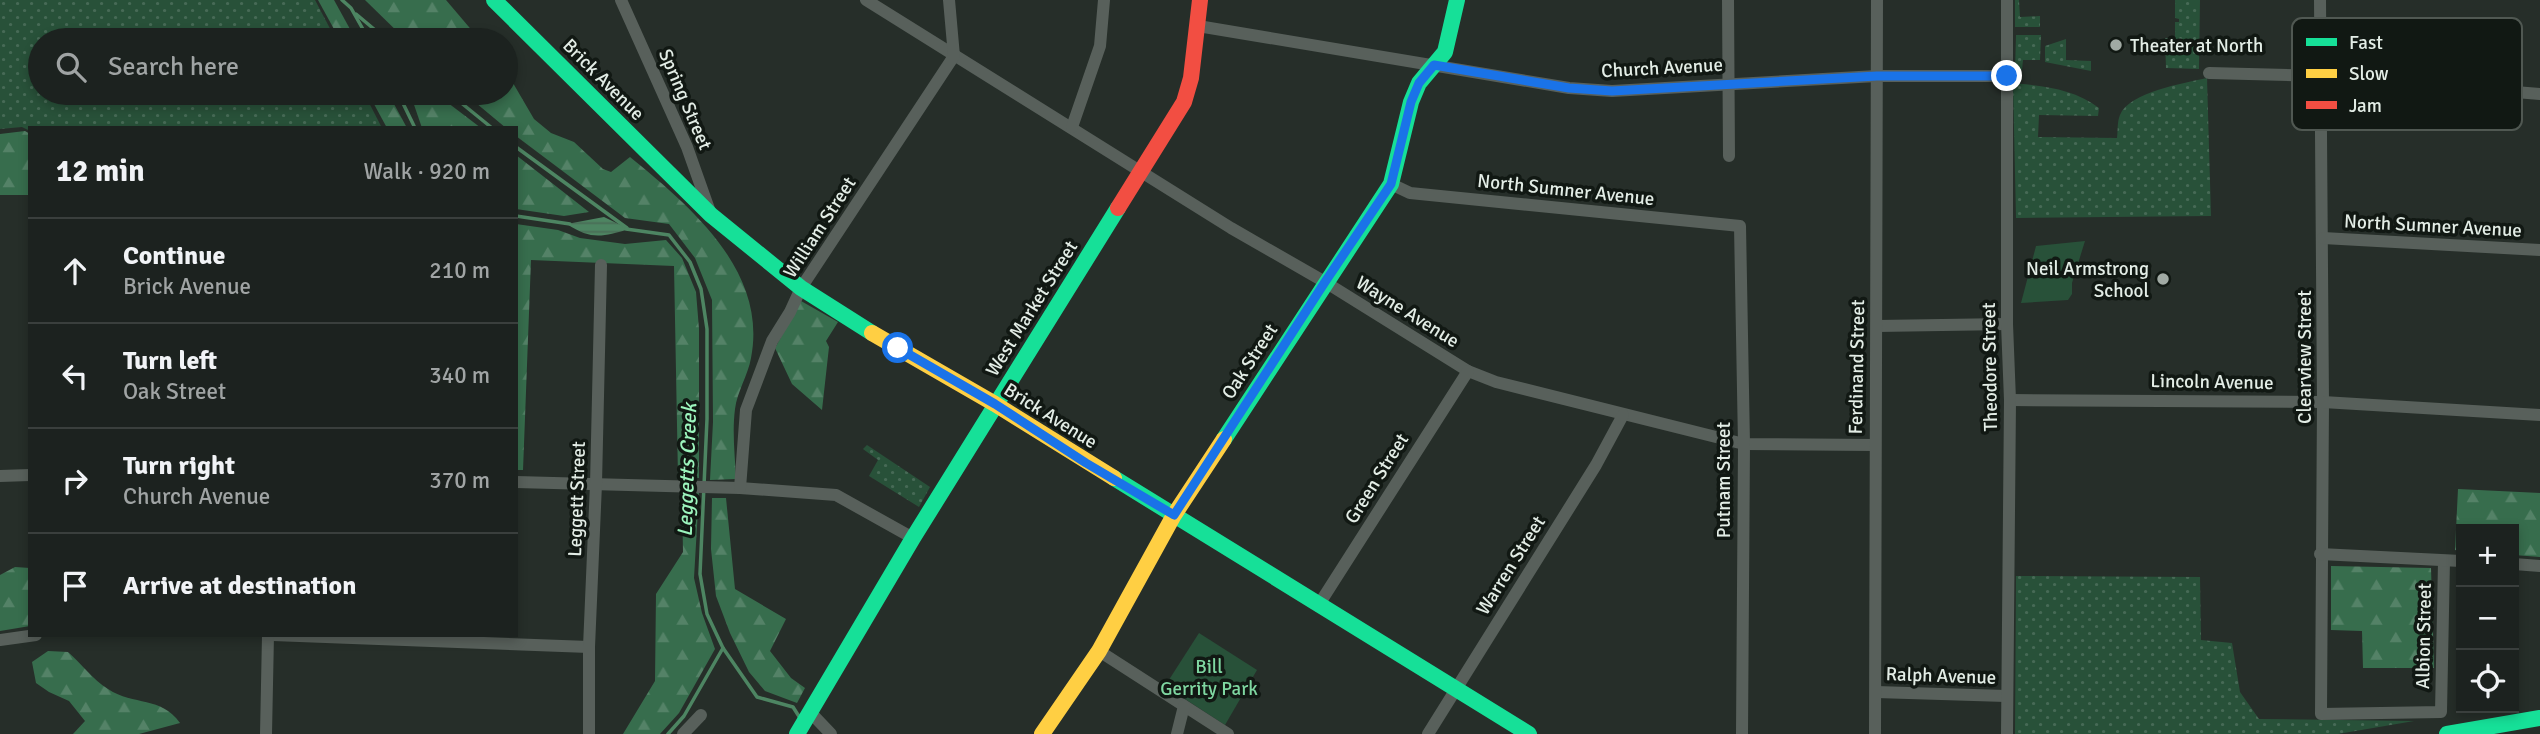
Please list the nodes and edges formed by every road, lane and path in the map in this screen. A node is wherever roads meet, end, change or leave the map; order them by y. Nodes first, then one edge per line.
1 (494, 0) edge
2 (621, 0) edge
3 (866, 0) edge
4 (949, 0) edge
5 (1104, 0) edge
6 (1200, 0) edge
7 (1457, 0) edge
8 (1727, 0) edge
9 (1877, 0) edge
10 (2007, 0) edge
11 (2320, 0) edge
12 (2320, 18) edge
13 (1198, 26) junction
14 (954, 56) junction
15 (1434, 65) junction
16 (2209, 74) dead end
17 (2292, 75) edge
18 (1877, 76) junction
19 (2007, 76) junction
20 (1727, 83) junction
21 (2522, 93) edge
22 (2540, 94) edge
23 (1072, 127) junction
24 (2322, 130) edge
25 (1729, 156) dead end
26 (1142, 170) junction
27 (1391, 184) junction
28 (711, 215) junction
29 (1740, 226) joint
30 (2323, 238) junction
31 (2540, 250) edge
32 (601, 265) dead end
33 (1325, 282) junction
34 (801, 288) junction
35 (2007, 324) junction
36 (1877, 327) junction
37 (1468, 371) junction
38 (2010, 400) junction
39 (2323, 402) junction
40 (995, 404) junction
41 (1623, 415) junction
42 (2540, 415) edge
43 (1744, 444) junction
44 (1874, 444) junction
45 (28, 475) edge
46 (0, 476) edge
47 (518, 482) edge
48 (596, 484) junction
49 (740, 488) junction
50 (1174, 515) junction
51 (912, 538) junction
52 (2320, 554) junction
53 (2444, 561) junction
54 (2456, 561) edge
55 (2519, 564) edge
56 (2540, 566) edge
57 (1318, 606) junction
58 (28, 636) edge
59 (268, 637) edge
60 (326, 637) edge
61 (0, 640) edge
62 (589, 647) junction
63 (1098, 650) junction
64 (1455, 687) junction
65 (1876, 692) junction
66 (2006, 696) junction
67 (1184, 706) junction
68 (810, 712) junction
69 (2441, 712) joint
70 (701, 715) dead end
71 (2540, 718) edge
72 (2540, 732) edge
73 (266, 734) edge
74 (589, 734) edge
75 (683, 734) edge
76 (797, 734) edge
77 (831, 734) edge
78 (1042, 734) edge
79 (1177, 734) edge
80 (1228, 734) edge
81 (1428, 734) edge
82 (1529, 734) edge
83 (1742, 734) edge
84 (1875, 734) edge
85 (2007, 734) edge
86 (2447, 734) edge
87 (2527, 734) edge

1 - 28 main road, Brick Avenue
2 - 28 street, Spring Street
3 - 14 street, Wayne Avenue
4 - 14 street
5 - 23 street
6 - 13 main road, West Market Street
7 - 15 main road, Oak Street
8 - 20 street
9 - 18 street, Ferdinand Street
10 - 19 street, Theodore Street
11 - 12 street, Clearview Street
13 - 15 street, Church Avenue
13 - 26 main road, West Market Street
14 - 23 street, Wayne Avenue
14 - 34 street, William Street
15 - 20 street, Church Avenue
15 - 27 main road, Oak Street
16 - 17 street
18 - 19 street, Church Avenue
18 - 20 street, Church Avenue
18 - 36 street, Ferdinand Street
19 - 35 street, Theodore Street
20 - 25 street
21 - 22 street
23 - 26 street, Wayne Avenue
24 - 30 street, Clearview Street
26 - 33 street, Wayne Avenue
26 - 40 main road, West Market Street
27 - 29 street, North Sumner Avenue
27 - 33 main road, Oak Street
28 - 34 main road, Brick Avenue
29 - 43 street, Putnam Street
30 - 31 street, North Sumner Avenue
30 - 39 street, Clearview Street
32 - 48 street, Leggett Street
33 - 37 street, Wayne Avenue
33 - 50 main road, Oak Street
34 - 40 main road, Brick Avenue
34 - 49 street, William Street
35 - 36 street
35 - 38 street, Theodore Street
36 - 44 street, Ferdinand Street
37 - 41 street, Wayne Avenue
37 - 57 street, Green Street
38 - 39 street, Lincoln Avenue
38 - 66 street, Theodore Street
39 - 42 street, Lincoln Avenue
39 - 52 street, Clearview Street
40 - 50 main road, Brick Avenue
40 - 51 main road, West Market Street
41 - 43 street, Wayne Avenue
41 - 64 street, Warren Street
43 - 44 street, Wayne Avenue
43 - 83 street, Putnam Street
44 - 65 street, Ferdinand Street
45 - 46 street
47 - 48 street
48 - 49 street
48 - 62 street, Leggett Street
49 - 51 street
50 - 57 main road, Brick Avenue
50 - 63 main road, Oak Street
51 - 68 main road, West Market Street
52 - 53 street
52 - 69 street, Clearview Street
53 - 54 street
53 - 69 street, Albion Street
55 - 56 street
57 - 64 main road, Brick Avenue
58 - 61 street
59 - 73 street
60 - 62 street
62 - 74 street, Leggett Street
63 - 67 street
63 - 78 main road, Oak Street
64 - 81 street, Warren Street
64 - 82 main road, Brick Avenue
65 - 66 street, Ralph Avenue
65 - 84 street, Ferdinand Street
66 - 85 street, Theodore Street
67 - 79 street
67 - 80 street
68 - 76 main road, West Market Street
68 - 77 street
70 - 75 street
71 - 86 main road
72 - 87 main road

